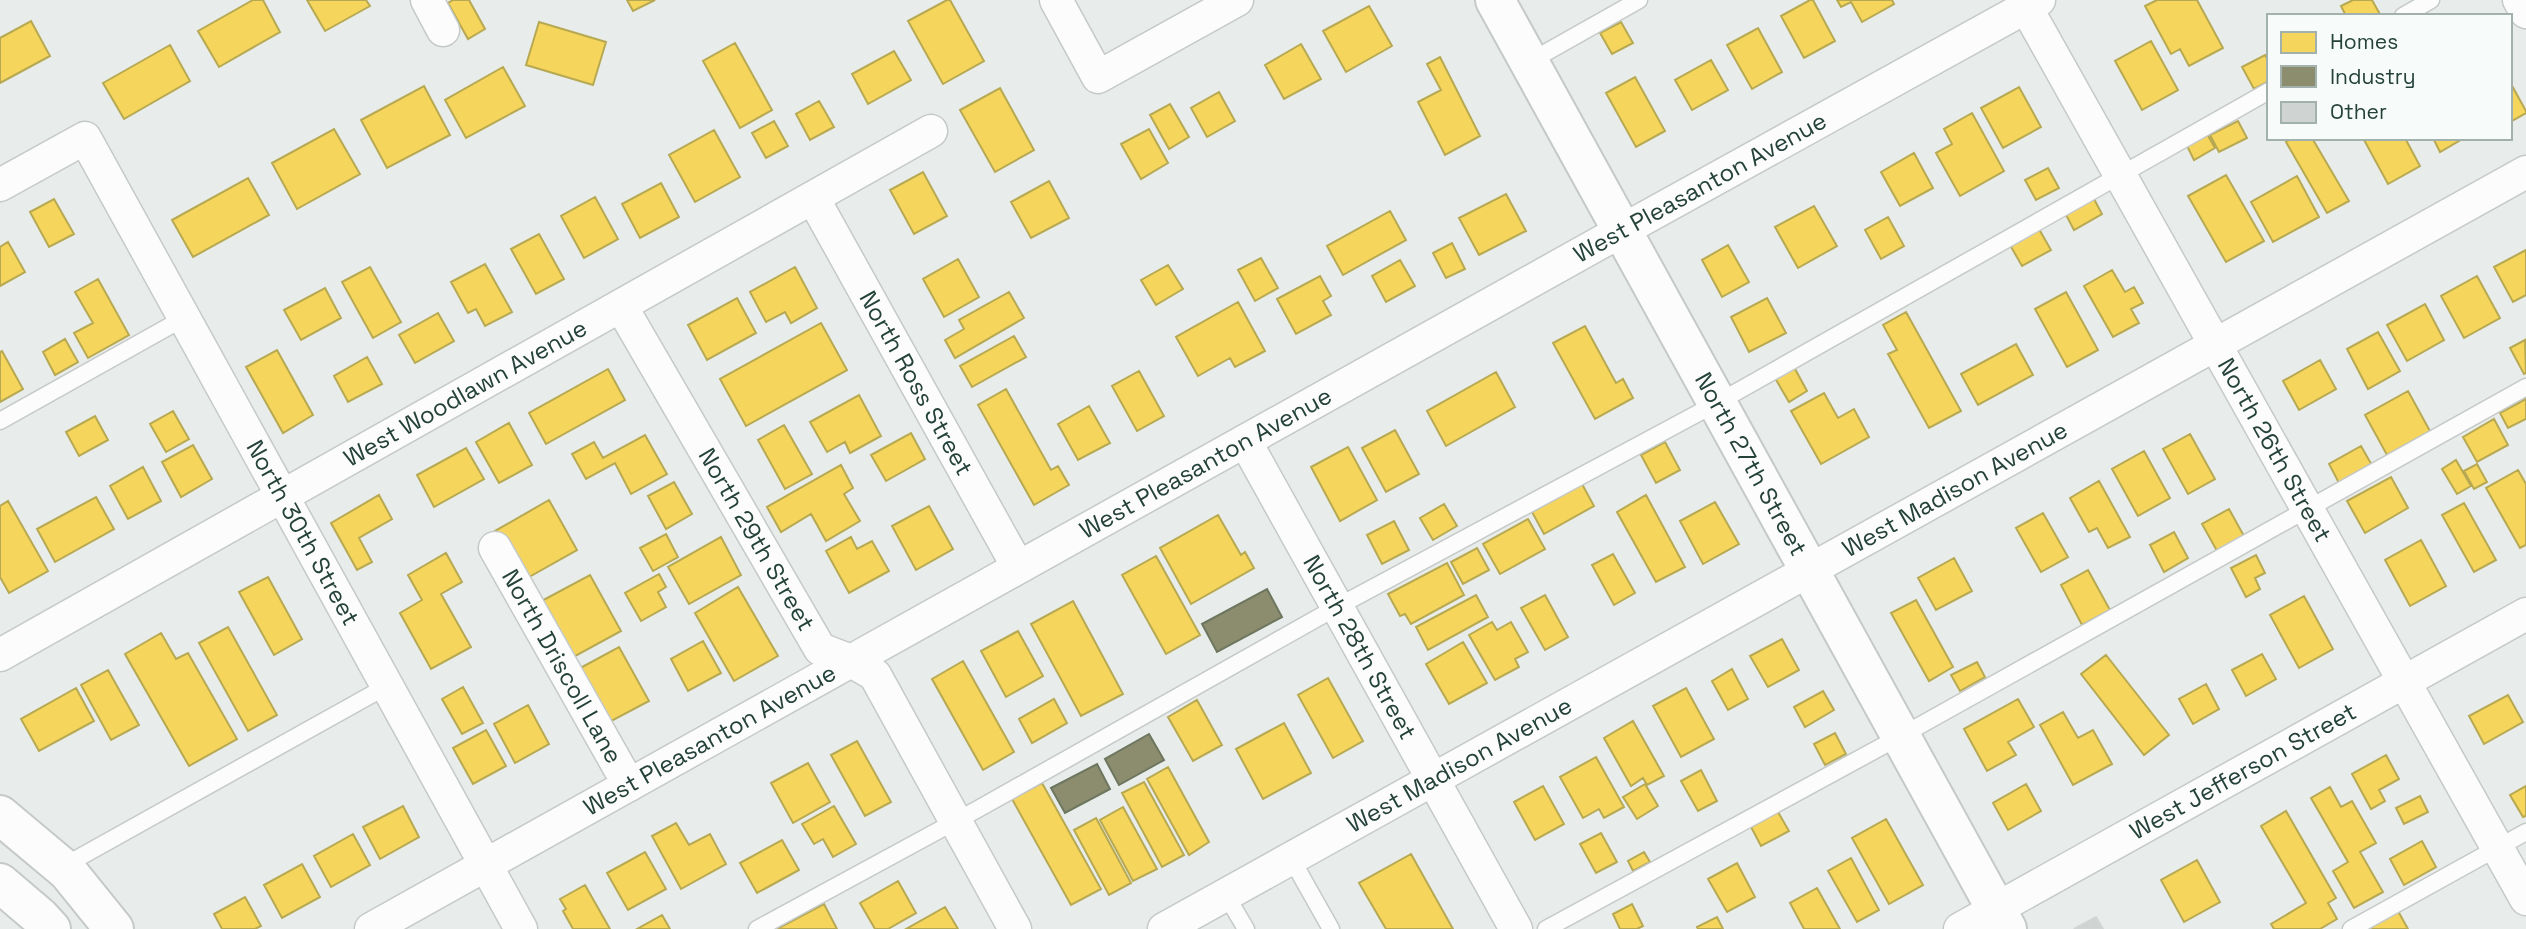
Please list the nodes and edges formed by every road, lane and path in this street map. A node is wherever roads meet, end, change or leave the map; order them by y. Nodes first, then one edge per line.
1 (427, 0) edge
2 (1056, 0) edge
3 (1237, 0) edge
4 (1495, 0) edge
5 (1639, 0) edge
6 (2431, 0) edge
7 (2519, 0) edge
8 (2029, 2) edge
9 (2526, 12) edge
10 (2406, 14) edge
11 (443, 30) dead end
12 (1529, 61) junction
13 (2267, 92) edge
14 (931, 131) dead end
15 (2526, 172) edge
16 (2120, 176) junction
17 (0, 186) edge
18 (813, 198) junction
19 (1622, 230) junction
20 (621, 306) junction
21 (184, 318) junction
22 (2215, 346) junction
23 (2526, 387) edge
24 (1717, 404) junction
25 (0, 421) edge
26 (1245, 441) junction
27 (282, 496) junction
28 (2307, 510) junction
29 (495, 548) dead end
30 (1018, 568) junction
31 (1810, 572) junction
32 (1337, 607) junction
33 (2526, 614) edge
34 (0, 655) edge
35 (851, 661) junction
36 (2404, 682) junction
37 (387, 686) junction
38 (1901, 736) junction
39 (1433, 780) junction
40 (629, 785) junction
41 (0, 815) edge
42 (957, 820) junction
43 (2526, 832) edge
44 (2497, 848) junction
45 (1292, 858) junction
46 (486, 865) junction
47 (62, 867) junction
48 (0, 883) edge
49 (1226, 895) junction
50 (2526, 900) edge
51 (2001, 919) edge
52 (1167, 928) edge
53 (51, 929) edge
54 (114, 929) edge
55 (370, 929) edge
56 (521, 929) edge
57 (757, 929) edge
58 (1015, 929) edge
59 (1245, 929) edge
60 (1331, 929) edge
61 (1516, 929) edge
62 (1546, 929) edge
63 (1960, 929) edge
64 (2351, 929) edge

1 - 11 street
2 - 3 street
4 - 12 street, North 27th Street
5 - 12 lane
6 - 10 lane
7 - 9 street
8 - 16 street, North 26th Street
8 - 19 street, West Pleasanton Avenue
12 - 19 street, North 27th Street
13 - 16 lane
14 - 18 street, West Woodlawn Avenue
15 - 22 street, West Madison Avenue
16 - 22 street, North 26th Street
16 - 24 lane
17 - 21 street, North 30th Street
18 - 20 street, West Woodlawn Avenue
18 - 30 street, North Ross Street
19 - 24 street, North 27th Street
19 - 26 street, West Pleasanton Avenue
20 - 27 street, West Woodlawn Avenue
20 - 35 street, North 29th Street
21 - 25 lane
21 - 27 street, North 30th Street
22 - 28 street, North 26th Street
22 - 31 street, West Madison Avenue
23 - 28 lane
24 - 31 street, North 27th Street
24 - 32 lane
26 - 30 street, West Pleasanton Avenue
26 - 32 street, North 28th Street
27 - 34 street, West Woodlawn Avenue
27 - 37 street, North 30th Street
28 - 36 street, North 26th Street
28 - 38 lane
29 - 40 street, North Driscoll Lane
30 - 35 street, West Pleasanton Avenue
31 - 38 street, North 27th Street
31 - 39 street, West Madison Avenue
32 - 39 street, North 28th Street
32 - 42 lane
33 - 36 street, West Jefferson Street
35 - 40 street, West Pleasanton Avenue
35 - 42 street, North 29th Street
36 - 44 street, North 26th Street
36 - 51 street, West Jefferson Street
37 - 46 street, North 30th Street
37 - 47 lane
38 - 51 street, North 27th Street
38 - 62 lane
39 - 45 street, West Madison Avenue
39 - 61 street, North 28th Street
40 - 46 street, West Pleasanton Avenue
41 - 47 street
42 - 57 lane
42 - 58 street, North 29th Street
43 - 44 lane
44 - 50 street, North 26th Street
44 - 64 lane
45 - 49 street, West Madison Avenue
45 - 60 lane
46 - 55 street, West Pleasanton Avenue
46 - 56 street, North 30th Street
47 - 54 street
48 - 53 street
49 - 52 street, West Madison Avenue
49 - 59 lane
51 - 63 street, West Jefferson Street

